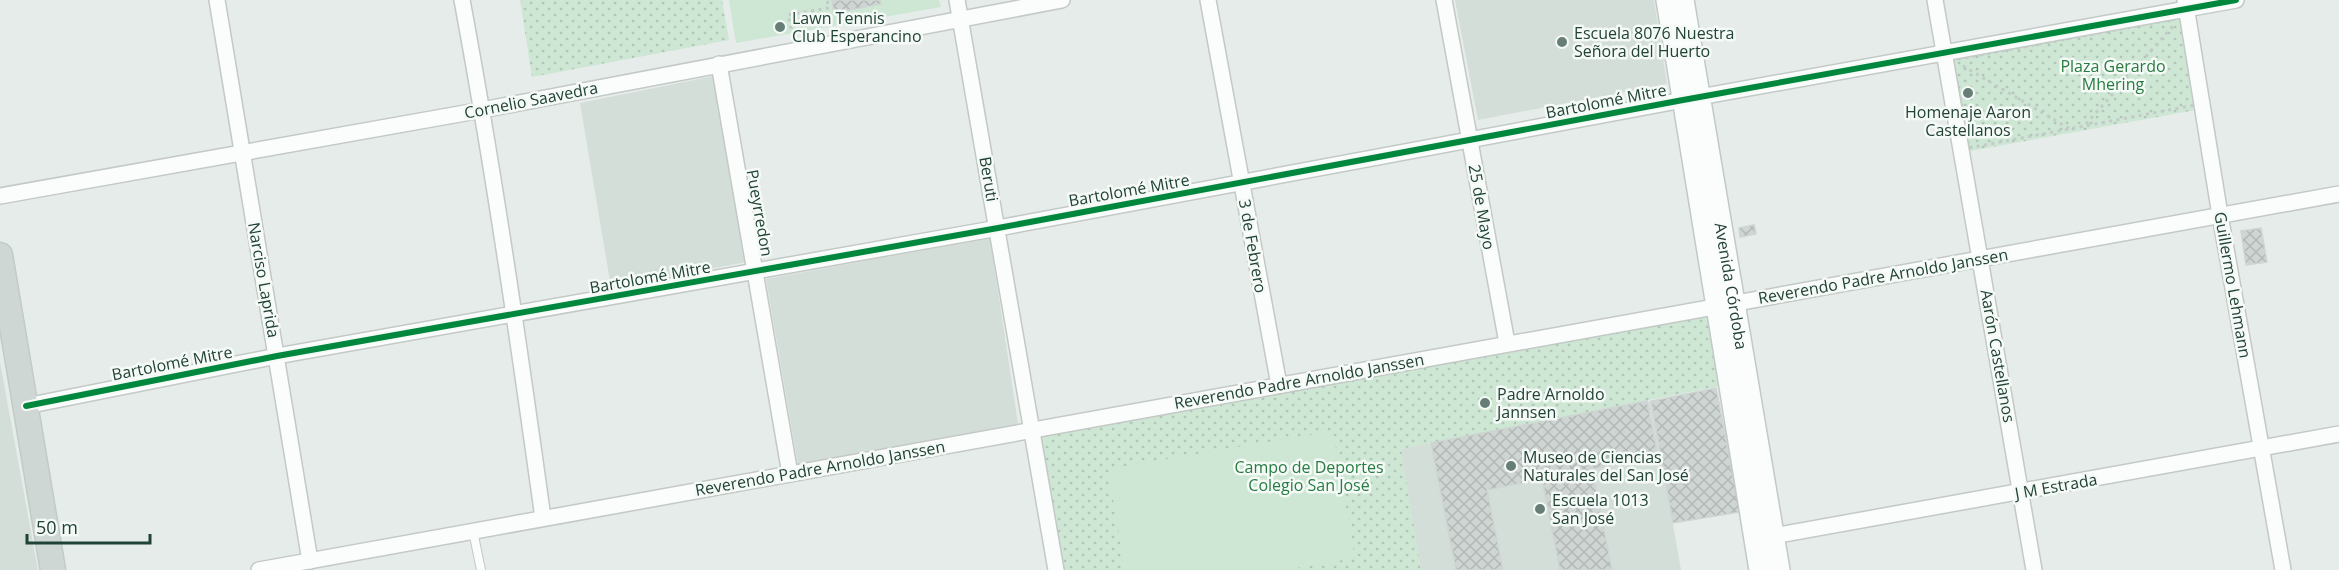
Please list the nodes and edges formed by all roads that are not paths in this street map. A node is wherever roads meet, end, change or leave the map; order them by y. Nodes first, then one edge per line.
1 (217, 0) edge
2 (462, 0) edge
3 (957, 0) edge
4 (1062, 0) edge
5 (1208, 0) edge
6 (1444, 0) edge
7 (1667, 0) edge
8 (1683, 0) edge
9 (1935, 0) edge
10 (2236, 0) edge
11 (2184, 9) edge
12 (961, 19) junction
13 (1949, 57) junction
14 (719, 64) junction
15 (1691, 99) junction
16 (482, 110) junction
17 (1470, 141) junction
18 (242, 152) junction
19 (1242, 183) junction
20 (2339, 194) edge
21 (0, 196) edge
22 (2220, 215) junction
23 (998, 228) junction
24 (0, 255) edge
25 (1981, 258) junction
26 (756, 271) junction
27 (1726, 304) junction
28 (515, 315) junction
29 (1507, 344) junction
30 (277, 357) junction
31 (1279, 385) junction
32 (26, 406) junction
33 (1031, 430) junction
34 (2339, 434) edge
35 (2261, 448) junction
36 (790, 474) junction
37 (2021, 492) junction
38 (543, 518) junction
39 (473, 531) junction
40 (1773, 536) junction
41 (310, 561) junction
42 (53, 570) edge
43 (258, 570) edge
44 (481, 570) edge
45 (1056, 570) edge
46 (1760, 570) edge
47 (1779, 570) edge
48 (2034, 570) edge
49 (2283, 570) edge

1 - 18 street, Narciso Laprida
2 - 16 street
3 - 12 street, Beruti
4 - 12 street, Cornelio Saavedra
5 - 19 street, 3 de Febrero
6 - 17 street, 25 de Mayo
7 - 15 main road, Avenida Córdoba
8 - 15 main road, Avenida Córdoba
9 - 13 street, Aarón Castellanos
10 - 11 street, Bartolomé Mitre
11 - 13 street, Bartolomé Mitre
11 - 22 street, Guillermo Lehmann
12 - 14 street, Cornelio Saavedra
12 - 23 street, Beruti
13 - 15 street, Bartolomé Mitre
13 - 25 street, Aarón Castellanos
14 - 16 street, Cornelio Saavedra
14 - 26 street, Pueyrredon
15 - 17 street, Bartolomé Mitre
15 - 27 main road, Avenida Córdoba
16 - 18 street, Cornelio Saavedra
16 - 28 street
17 - 19 street, Bartolomé Mitre
17 - 29 street, 25 de Mayo
18 - 21 street, Cornelio Saavedra
18 - 30 street, Narciso Laprida
19 - 23 street, Bartolomé Mitre
19 - 31 street, 3 de Febrero
20 - 22 street, Reverendo Padre Arnoldo Janssen
22 - 25 street, Reverendo Padre Arnoldo Janssen
22 - 35 street, Guillermo Lehmann
23 - 26 street, Bartolomé Mitre
23 - 33 street, Beruti
24 - 32 main road
25 - 27 street, Reverendo Padre Arnoldo Janssen
25 - 37 street, Aarón Castellanos
26 - 28 street, Bartolomé Mitre
26 - 36 street, Pueyrredon
27 - 29 street, Reverendo Padre Arnoldo Janssen
27 - 40 main road, Avenida Córdoba
27 - 46 main road, Avenida Córdoba
28 - 30 street, Bartolomé Mitre
28 - 38 street
29 - 31 street, Reverendo Padre Arnoldo Janssen
30 - 32 street, Bartolomé Mitre
30 - 41 street, Narciso Laprida
31 - 33 street, Reverendo Padre Arnoldo Janssen
32 - 42 main road
33 - 36 street, Reverendo Padre Arnoldo Janssen
33 - 45 street, Beruti
34 - 35 street, J M Estrada
35 - 37 street, J M Estrada
35 - 49 street, Guillermo Lehmann
36 - 38 street, Reverendo Padre Arnoldo Janssen
37 - 40 street, J M Estrada
37 - 48 street, Aarón Castellanos
38 - 39 street, Reverendo Padre Arnoldo Janssen
39 - 41 street, Reverendo Padre Arnoldo Janssen
39 - 44 lane
40 - 47 main road, Avenida Córdoba
41 - 43 street, Reverendo Padre Arnoldo Janssen

